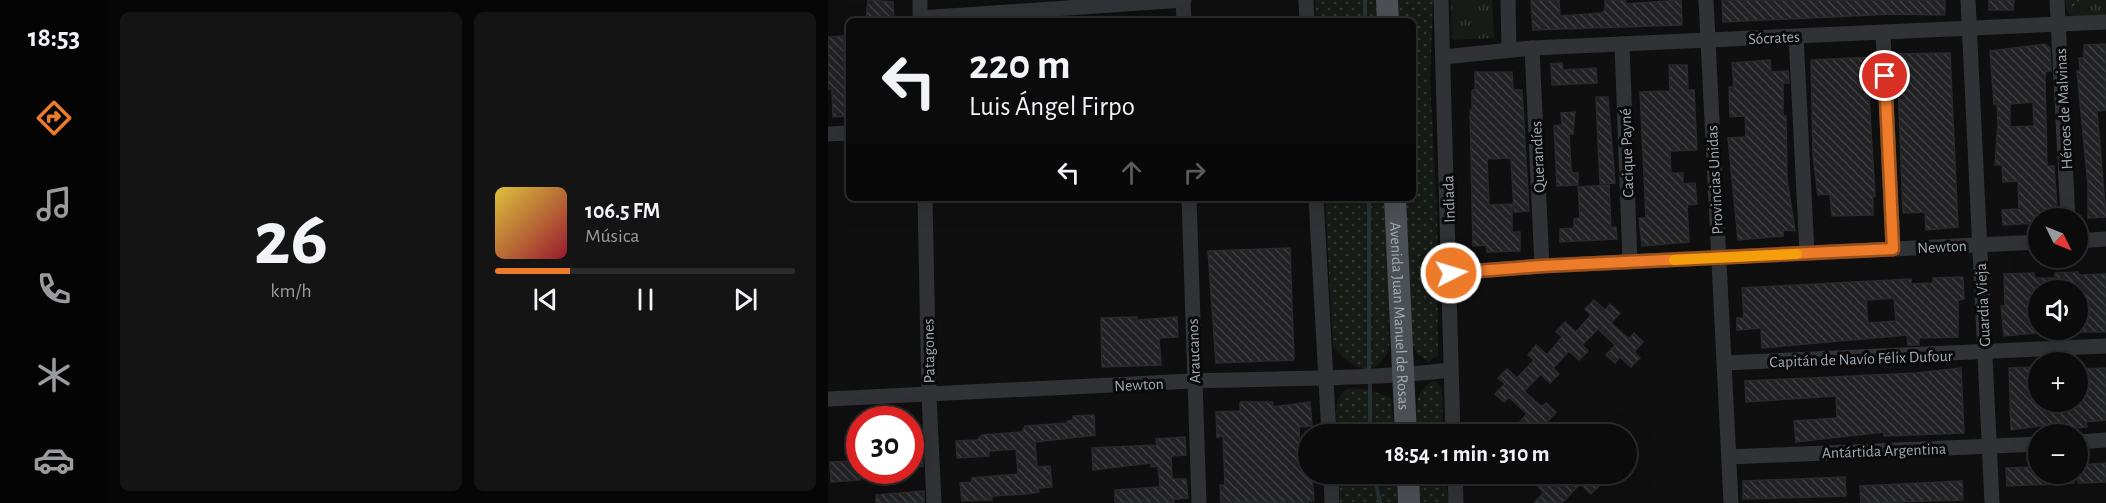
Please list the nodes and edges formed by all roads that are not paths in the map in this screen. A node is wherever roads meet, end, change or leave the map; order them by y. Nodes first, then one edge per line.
1 (920, 0) edge
2 (1183, 0) edge
3 (1306, 0) edge
4 (1387, 0) edge
5 (1441, 0) edge
6 (1508, 0) edge
7 (1706, 0) edge
8 (1968, 0) edge
9 (2057, 0) edge
10 (920, 18) edge
11 (946, 18) edge
12 (1184, 18) edge
13 (1307, 18) edge
14 (1388, 18) edge
15 (2106, 22) edge
16 (2059, 24) junction
17 (1969, 29) junction
18 (1882, 33) junction
19 (1796, 36) junction
20 (1708, 40) junction
21 (1622, 44) junction
22 (1532, 48) junction
23 (1509, 50) junction
24 (1443, 57) junction
25 (846, 133) edge
26 (828, 134) edge
27 (925, 201) edge
28 (1189, 201) edge
29 (1316, 201) edge
30 (1395, 201) edge
31 (2067, 208) edge
32 (2106, 239) edge
33 (2088, 240) edge
34 (2028, 242) edge
35 (1979, 244) junction
36 (1893, 249) junction
37 (1807, 253) junction
38 (1718, 257) junction
39 (1630, 262) junction
40 (1542, 266) junction
41 (1451, 273) junction
42 (2106, 346) edge
43 (1984, 353) junction
44 (1724, 363) junction
45 (1450, 370) junction
46 (1402, 376) junction
47 (1327, 379) junction
48 (1194, 381) junction
49 (929, 395) junction
50 (828, 399) edge
51 (1329, 424) edge
52 (1405, 424) edge
53 (1452, 424) edge
54 (2106, 440) edge
55 (2088, 441) edge
56 (2028, 444) edge
57 (1989, 446) junction
58 (1729, 457) junction
59 (1331, 484) edge
60 (1408, 484) edge
61 (1455, 484) edge
62 (934, 503) edge
63 (1199, 503) edge
64 (1332, 503) edge
65 (1409, 503) edge
66 (1456, 503) edge
67 (1731, 503) edge
68 (1992, 503) edge

1 - 10 street
2 - 11 street
2 - 12 street
3 - 13 street
4 - 14 main road
5 - 24 street, Indiada
6 - 23 street
7 - 20 street, Provincias Unidas
8 - 17 street, Guardia Vieja
9 - 16 street, Héroes de Malvinas
15 - 16 street, Sócrates
16 - 17 street, Sócrates
16 - 31 street, Héroes de Malvinas
17 - 18 street, Sócrates
17 - 35 street, Guardia Vieja
18 - 19 street, Sócrates
18 - 36 street
19 - 20 street, Sócrates
19 - 37 street
20 - 21 street, Sócrates
20 - 38 street, Provincias Unidas
21 - 22 street, Sócrates
21 - 39 street, Cacique Payné
22 - 23 street, Sócrates
22 - 40 street, Querandíes
23 - 24 street, Sócrates
24 - 41 street, Indiada
25 - 26 street
27 - 49 street, Patagones
28 - 48 street, Araucanos
29 - 47 street
30 - 46 main road, Avenida Juan Manuel de Rosas
32 - 33 street
34 - 35 street, Newton
35 - 36 street, Newton
35 - 43 street, Guardia Vieja
36 - 37 street, Newton
37 - 38 street, Newton
38 - 39 street, Newton
38 - 44 street, Provincias Unidas
39 - 40 street, Newton
40 - 41 street, Newton
41 - 45 street, Indiada
42 - 43 street, Capitán de Navío Félix Dufour
43 - 44 street, Capitán de Navío Félix Dufour
43 - 57 street, Guardia Vieja
44 - 58 street, Provincias Unidas
45 - 46 street, Newton
45 - 53 street, Indiada
46 - 47 street, Newton
46 - 52 main road, Avenida Juan Manuel de Rosas
47 - 48 street, Newton
47 - 51 street
48 - 49 street, Newton
48 - 63 street, Araucanos
49 - 50 street, Newton
49 - 62 street, Patagones
54 - 55 street
56 - 57 street, Antártida Argentina
57 - 58 street, Antártida Argentina
57 - 68 street, Guardia Vieja
58 - 67 street, Provincias Unidas
59 - 64 street
60 - 65 main road
61 - 66 street

